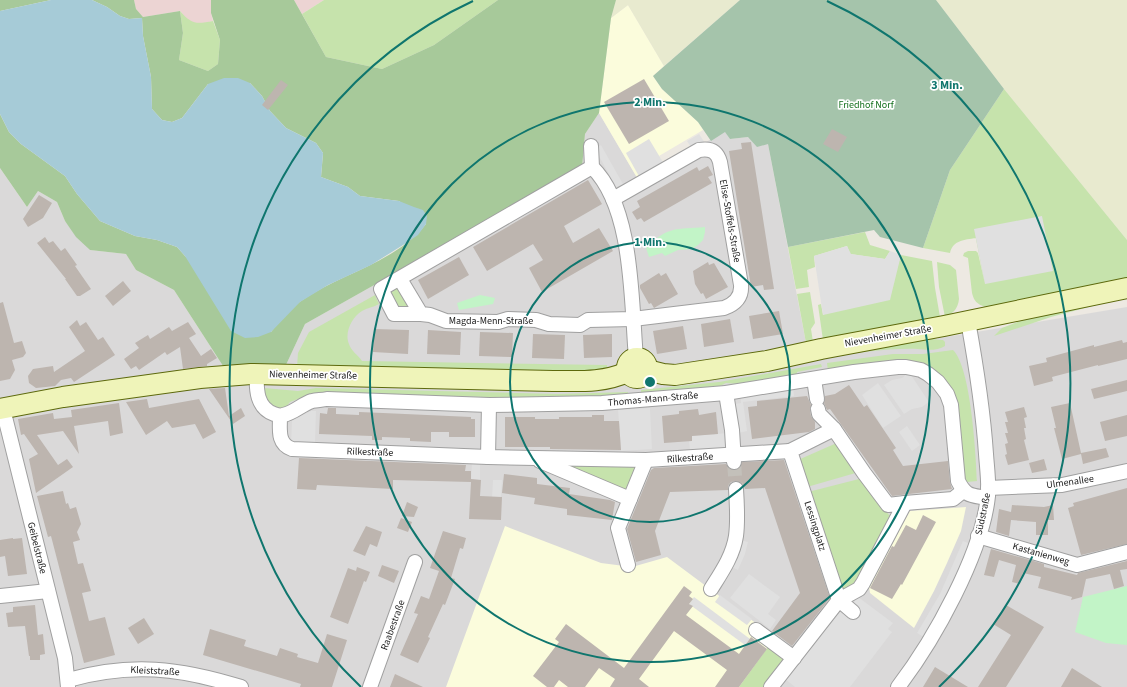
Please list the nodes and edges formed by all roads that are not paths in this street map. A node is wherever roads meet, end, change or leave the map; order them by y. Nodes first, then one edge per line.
1 (591, 146) dead end
2 (592, 167) junction
3 (613, 199) junction
4 (400, 278) junction
5 (1127, 288) edge
6 (421, 314) junction
7 (633, 319) junction
8 (968, 321) junction
9 (637, 367) junction
10 (257, 374) junction
11 (814, 379) junction
12 (726, 393) junction
13 (489, 405) junction
14 (1, 409) edge
15 (280, 416) junction
16 (834, 429) junction
17 (790, 451) junction
18 (483, 457) junction
19 (533, 458) junction
20 (734, 458) junction
21 (646, 460) junction
22 (1127, 471) edge
23 (736, 489) tunnel mouth
24 (988, 493) junction
25 (958, 495) junction
26 (630, 499) junction
27 (905, 503) junction
28 (978, 536) junction
29 (1127, 552) edge
30 (415, 562) dead end
31 (628, 565) dead end
32 (711, 589) dead end
33 (48, 591) junction
34 (0, 596) edge
35 (839, 600) junction
36 (854, 612) dead end
37 (756, 630) dead end
38 (794, 658) junction
39 (68, 684) edge
40 (241, 687) edge
41 (370, 687) edge
42 (771, 687) edge
43 (898, 687) edge

1 - 2 street
2 - 3 street
2 - 4 street
3 - 7 street
3 - 7 street, Elise-Stoffels-Straße
4 - 6 street
4 - 6 street, Magda-Menn-Straße
5 - 8 main road, Nievenheimer Straße
6 - 7 street, Magda-Menn-Straße
7 - 9 street
8 - 9 main road, Nievenheimer Straße
8 - 24 street, Südstraße
9 - 10 main road, Nievenheimer Straße
10 - 14 main road, Nievenheimer Straße
10 - 15 street
11 - 12 street, Thomas-Mann-Straße
11 - 16 street
11 - 25 street, Thomas-Mann-Straße
12 - 13 street, Thomas-Mann-Straße
12 - 20 street
13 - 15 street, Thomas-Mann-Straße
13 - 18 street
14 - 33 street, Geibelstraße
15 - 18 street, Rilkestraße
16 - 17 street
16 - 27 street
17 - 20 street
17 - 35 street, Lessingplatz
18 - 19 street, Rilkestraße
19 - 21 street, Rilkestraße
19 - 26 street, Rilkestraße
20 - 21 street, Rilkestraße
21 - 26 street
22 - 24 street, Ulmenallee
23 - 32 street
24 - 25 street
24 - 28 street, Südstraße
25 - 27 street
26 - 31 street
27 - 35 street
28 - 29 street, Kastanienweg
28 - 43 street, Südstraße
30 - 41 street, Raabestraße
33 - 34 street
33 - 39 street, Geibelstraße
35 - 36 street
35 - 38 street
37 - 38 street
38 - 42 street
39 - 40 street, Kleiststraße

